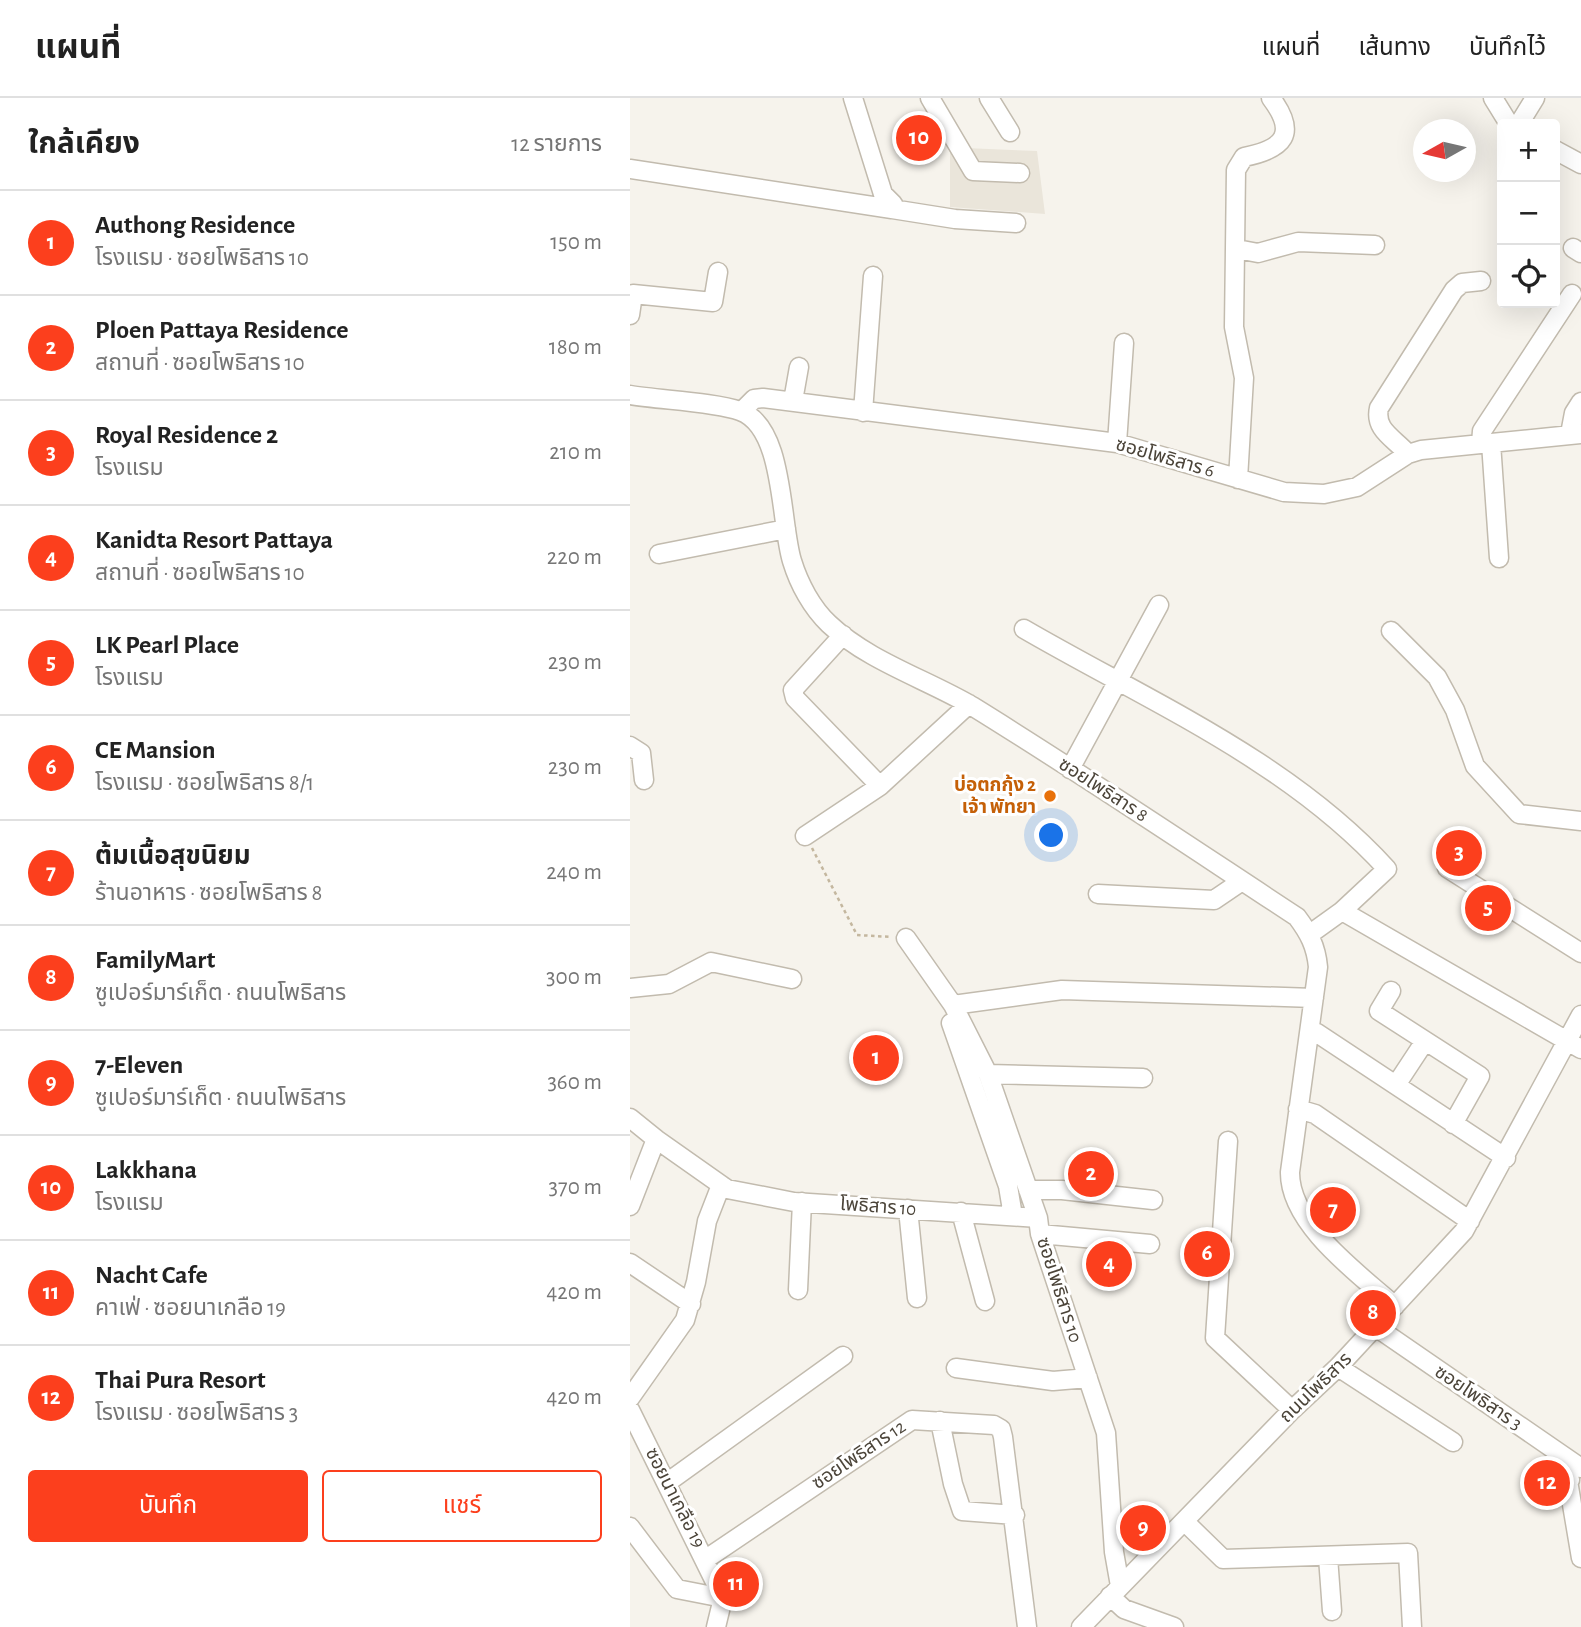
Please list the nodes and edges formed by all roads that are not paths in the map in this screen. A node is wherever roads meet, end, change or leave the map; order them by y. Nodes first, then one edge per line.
1 (853, 98) edge
2 (930, 98) edge
3 (989, 98) edge
4 (1272, 98) edge
5 (1493, 98) edge
6 (1535, 98) edge
7 (1506, 119) edge
8 (1522, 119) edge
9 (1010, 132) dead end
10 (1560, 153) edge
11 (1581, 164) edge
12 (630, 169) edge
13 (1020, 173) dead end
14 (892, 209) junction
15 (1016, 223) dead end
16 (1375, 245) dead end
17 (1237, 249) junction
18 (718, 272) dead end
19 (873, 276) dead end
20 (1481, 281) dead end
21 (1572, 294) dead end
22 (630, 315) edge
23 (1124, 343) dead end
24 (799, 367) dead end
25 (630, 395) edge
26 (793, 401) junction
27 (1581, 402) edge
28 (742, 411) junction
29 (863, 412) junction
30 (1575, 434) edge
31 (1117, 443) junction
32 (1486, 443) junction
33 (1408, 454) junction
34 (1238, 479) junction
35 (786, 529) junction
36 (659, 554) dead end
37 (1499, 558) dead end
38 (1159, 605) dead end
39 (1024, 629) dead end
40 (1391, 631) dead end
41 (843, 635) junction
42 (1118, 683) junction
43 (969, 704) junction
44 (630, 746) edge
45 (1070, 769) junction
46 (645, 780) dead end
47 (880, 786) junction
48 (1581, 821) edge
49 (805, 836) road end
50 (1447, 868) dead end
51 (1242, 881) junction
52 (1098, 894) dead end
53 (1342, 911) junction
54 (1310, 934) junction
55 (906, 938) road end
56 (1581, 953) edge
57 (792, 979) dead end
58 (927, 985) dead end
59 (630, 988) edge
60 (1391, 991) dead end
61 (1314, 998) junction
62 (953, 1005) junction
63 (1581, 1015) edge
64 (1310, 1031) junction
65 (1425, 1041) junction
66 (1574, 1046) edge
67 (988, 1074) junction
68 (1143, 1079) dead end
69 (1396, 1085) junction
70 (1298, 1109) junction
71 (630, 1118) edge
72 (1452, 1124) junction
73 (656, 1139) junction
74 (1228, 1140) dead end
75 (1506, 1158) junction
76 (721, 1185) junction
77 (1028, 1191) junction
78 (1153, 1200) dead end
79 (802, 1202) junction
80 (630, 1206) edge
81 (908, 1209) junction
82 (961, 1212) junction
83 (1013, 1216) junction
84 (1470, 1221) junction
85 (1039, 1226) junction
86 (1150, 1244) dead end
87 (630, 1263) edge
88 (798, 1290) dead end
89 (917, 1298) dead end
90 (985, 1301) dead end
91 (691, 1304) junction
92 (1395, 1306) junction
93 (1376, 1327) junction
94 (843, 1356) dead end
95 (1338, 1367) junction
96 (956, 1368) dead end
97 (1088, 1378) junction
98 (630, 1398) edge
99 (630, 1410) edge
100 (1292, 1410) junction
101 (940, 1421) junction
102 (644, 1437) junction
103 (1453, 1442) dead end
104 (630, 1451) edge
105 (1576, 1474) edge
106 (668, 1482) junction
107 (1552, 1484) dead end
108 (1015, 1515) junction
109 (1184, 1521) junction
110 (630, 1527) edge
111 (1328, 1558) junction
112 (1581, 1558) edge
113 (706, 1559) junction
114 (1115, 1591) junction
115 (723, 1598) junction
116 (1124, 1609) junction
117 (1332, 1612) dead end
118 (716, 1627) edge
119 (1027, 1627) edge
120 (1081, 1627) edge
121 (1131, 1627) edge
122 (1174, 1627) edge
123 (1412, 1627) edge

1 - 14 street
2 - 13 street
3 - 9 street
4 - 17 street
5 - 7 street
6 - 8 street
10 - 11 street
12 - 14 street
14 - 15 street
16 - 17 street
17 - 34 street
18 - 22 street
19 - 29 street
20 - 33 street
21 - 32 street
23 - 31 street
24 - 26 street
25 - 28 street
26 - 28 street, ซอยโพธิสาร 6
26 - 29 street, ซอยโพธิสาร 6
27 - 30 street
28 - 35 street, ซอยโพธิสาร 8
29 - 31 street, ซอยโพธิสาร 6
30 - 32 street, ซอยโพธิสาร 6
31 - 34 street, ซอยโพธิสาร 6
32 - 33 street, ซอยโพธิสาร 6
32 - 37 street
33 - 34 street, ซอยโพธิสาร 6
35 - 36 street
35 - 41 street, ซอยโพธิสาร 8
38 - 42 street
39 - 42 street
40 - 48 street
41 - 43 street, ซอยโพธิสาร 8
41 - 47 street
42 - 45 street
42 - 53 street
43 - 45 street, ซอยโพธิสาร 8
43 - 47 street
44 - 46 street
45 - 51 street, ซอยโพธิสาร 8
47 - 49 street
50 - 56 street
51 - 52 street
51 - 54 street, ซอยโพธิสาร 8
53 - 54 street
53 - 66 street
54 - 61 street
55 - 62 street, ซอยโพธิสาร 10
57 - 59 street
58 - 83 street
60 - 65 street
61 - 62 street
61 - 64 street
62 - 67 street, ซอยโพธิสาร 10
63 - 66 street, ถนนโพธิสาร
64 - 69 street
64 - 70 street
65 - 69 street
65 - 72 street
66 - 75 street, ถนนโพธิสาร
67 - 68 street
67 - 77 street, ซอยโพธิสาร 10
69 - 72 street
70 - 84 street
70 - 92 street
71 - 73 street, โพธิสาร 10
72 - 75 street
73 - 76 street, โพธิสาร 10
73 - 80 street
74 - 100 street
75 - 84 street, ถนนโพธิสาร
76 - 79 street, โพธิสาร 10
76 - 91 street
77 - 78 street
77 - 85 street, ซอยโพธิสาร 10
79 - 81 street, โพธิสาร 10
79 - 88 street
81 - 82 street, โพธิสาร 10
81 - 89 street
82 - 83 street, โพธิสาร 10
82 - 90 street
83 - 85 street, โพธิสาร 10
84 - 92 street, ถนนโพธิสาร
85 - 86 street, โพธิสาร 10
85 - 97 street, ซอยโพธิสาร 10
87 - 91 street
91 - 98 street
92 - 93 street, ถนนโพธิสาร
93 - 95 street, ถนนโพธิสาร
93 - 105 street, ซอยโพธิสาร 3
94 - 106 street
95 - 100 street, ถนนโพธิสาร
95 - 103 street
96 - 97 street
97 - 114 street, ซอยโพธิสาร 10
99 - 102 street, ซอยนาเกลือ 19
100 - 109 street, ถนนโพธิสาร
101 - 108 street
101 - 108 street, ซอยโพธิสาร 12
101 - 113 street, ซอยโพธิสาร 12
102 - 104 street
102 - 106 street, ซอยนาเกลือ 19
105 - 107 street
105 - 112 street
106 - 113 street, ซอยนาเกลือ 19
108 - 119 street, ซอยโพธิสาร 12
109 - 111 street
109 - 114 street, ถนนโพธิสาร
110 - 115 street
111 - 117 street
111 - 123 street
113 - 115 street, ซอยนาเกลือ 19
114 - 116 street
114 - 120 street, ถนนโพธิสาร
115 - 118 street
116 - 121 street
116 - 122 street

